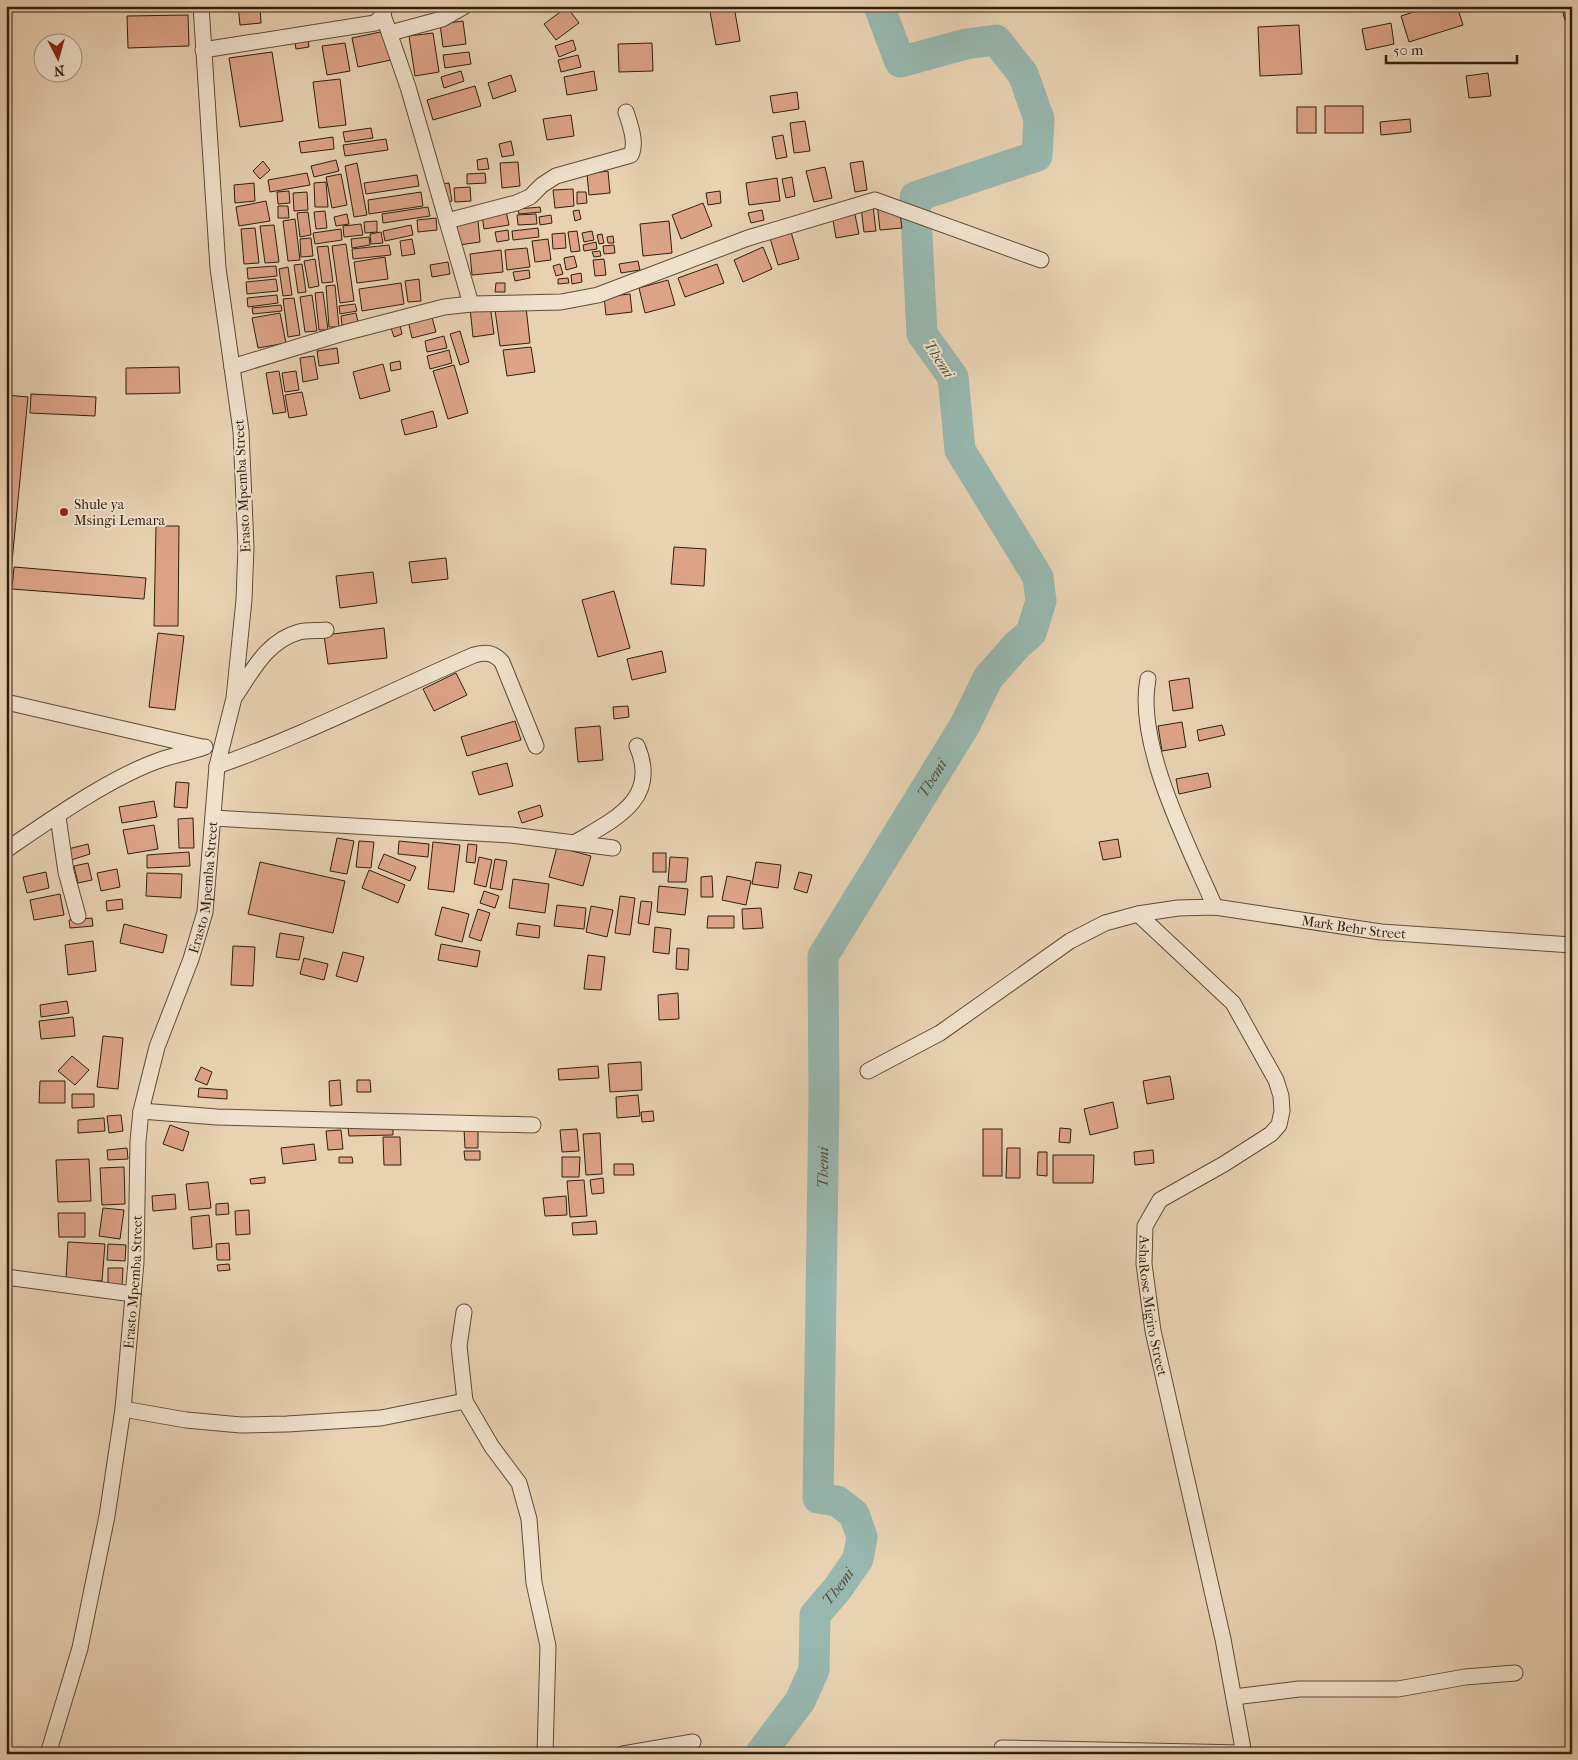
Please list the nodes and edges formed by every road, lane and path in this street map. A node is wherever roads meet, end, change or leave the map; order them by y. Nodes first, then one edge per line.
1 (201, 6) edge
2 (465, 6) edge
3 (383, 11) edge
4 (390, 33) junction
5 (203, 50) junction
6 (626, 112) dead end
7 (447, 220) junction
8 (1041, 260) dead end
9 (471, 304) junction
10 (232, 367) junction
11 (326, 630) dead end
12 (1148, 679) dead end
13 (234, 698) junction
14 (6, 702) edge
15 (536, 746) dead end
16 (637, 746) dead end
17 (205, 747) junction
18 (220, 750) junction
19 (217, 766) junction
20 (58, 817) junction
21 (213, 818) junction
22 (576, 842) junction
23 (613, 848) dead end
24 (6, 850) edge
25 (1215, 907) junction
26 (1138, 914) junction
27 (78, 916) dead end
28 (1572, 945) edge
29 (868, 1071) dead end
30 (141, 1110) junction
31 (533, 1125) dead end
32 (6, 1277) edge
33 (133, 1294) junction
34 (464, 1312) dead end
35 (465, 1401) junction
36 (122, 1409) junction
37 (1515, 1673) dead end
38 (1234, 1698) junction
39 (693, 1742) dead end
40 (1002, 1748) dead end
41 (1243, 1753) edge
42 (48, 1754) edge
43 (545, 1754) edge
44 (624, 1754) edge

1 - 5 street, Erasto Mpemba Street
2 - 4 street
3 - 4 street
3 - 5 street
4 - 7 street
5 - 10 street, Erasto Mpemba Street
6 - 7 street
7 - 9 street
8 - 9 street
9 - 10 street
10 - 13 street, Erasto Mpemba Street
11 - 13 street
12 - 25 street
13 - 18 street, Erasto Mpemba Street
14 - 17 street
15 - 19 street
16 - 22 street
17 - 18 street
17 - 20 street
18 - 19 street, Erasto Mpemba Street
19 - 21 street, Erasto Mpemba Street
20 - 24 street
20 - 27 street
21 - 22 street
21 - 30 street, Erasto Mpemba Street
22 - 23 street
25 - 26 street, Mark Behr Street
25 - 28 street, Mark Behr Street
26 - 29 street, Mark Behr Street
26 - 38 street, AshaRose Migiro Street
30 - 31 street
30 - 33 street, Erasto Mpemba Street
32 - 33 street
33 - 36 street, Erasto Mpemba Street
34 - 35 street
35 - 36 street
35 - 43 street
36 - 42 street, Erasto Mpemba Street
37 - 38 street
38 - 41 street, AshaRose Migiro Street
39 - 44 street
40 - 41 street

